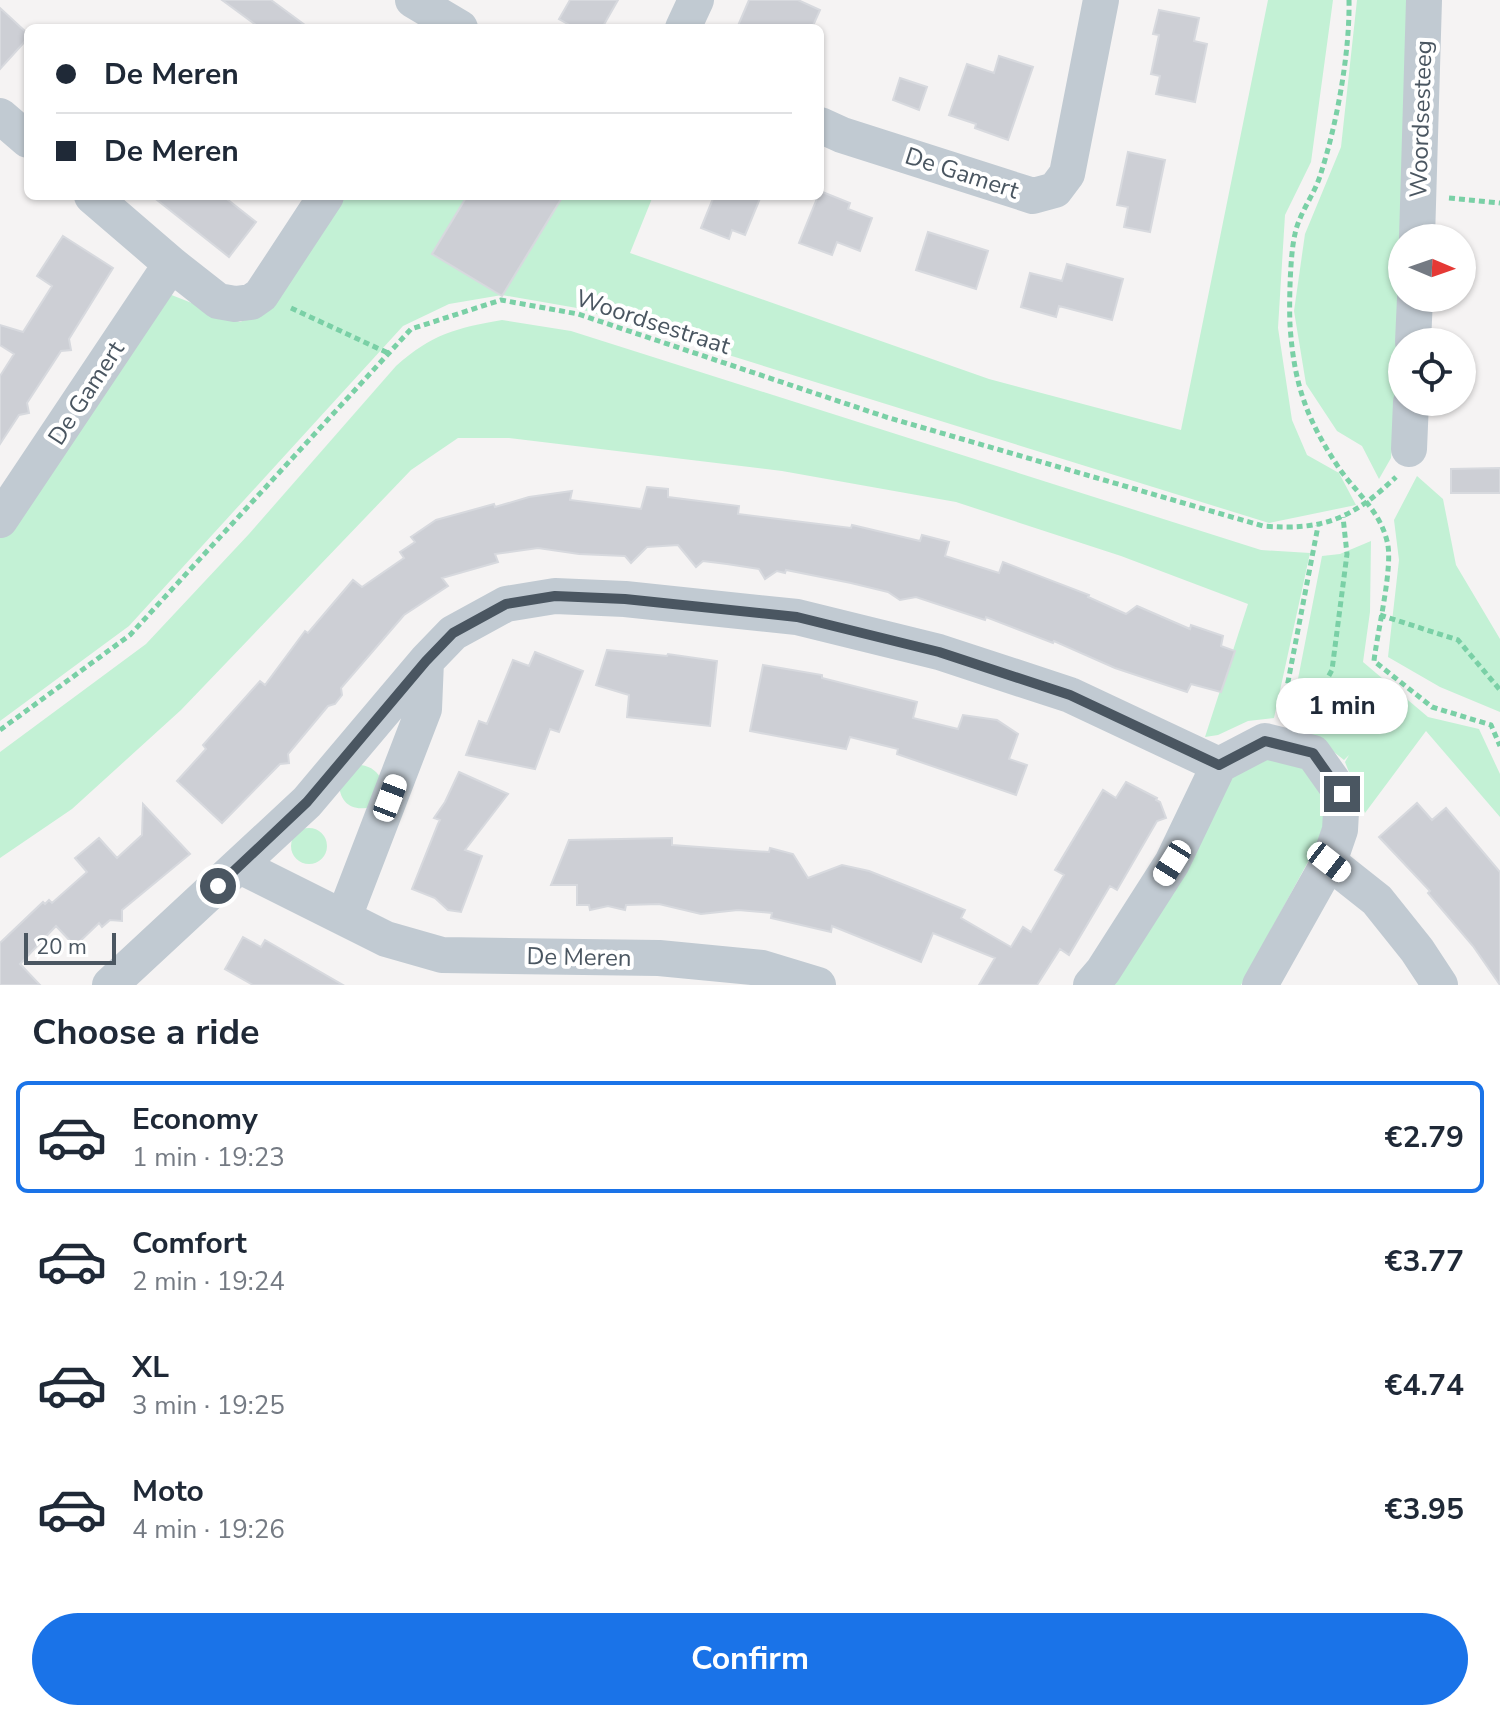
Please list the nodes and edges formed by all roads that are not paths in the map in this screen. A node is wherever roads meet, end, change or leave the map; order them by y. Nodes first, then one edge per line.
1 (696, 0) edge
2 (1101, 0) edge
3 (1424, 0) edge
4 (685, 24) edge
5 (0, 116) edge
6 (824, 127) edge
7 (24, 137) edge
8 (97, 200) edge
9 (323, 200) edge
10 (1418, 224) edge
11 (171, 264) junction
12 (1410, 416) edge
13 (1409, 449) road end
14 (0, 520) edge
15 (426, 661) junction
16 (1219, 765) junction
17 (1329, 862) junction
18 (240, 866) junction
19 (344, 917) junction
20 (110, 985) edge
21 (818, 985) edge
22 (1091, 985) edge
23 (1260, 985) edge
24 (1440, 985) edge

1 - 4 street
2 - 6 street, De Gamert
3 - 10 street, Woordsesteeg
5 - 7 street
8 - 11 street
9 - 11 street
11 - 14 street, De Gamert
12 - 13 street
15 - 16 street
15 - 18 street
15 - 19 street
16 - 17 street
16 - 22 street
17 - 23 street
17 - 24 street
18 - 19 street, De Meren
18 - 20 street
19 - 21 street, De Meren

